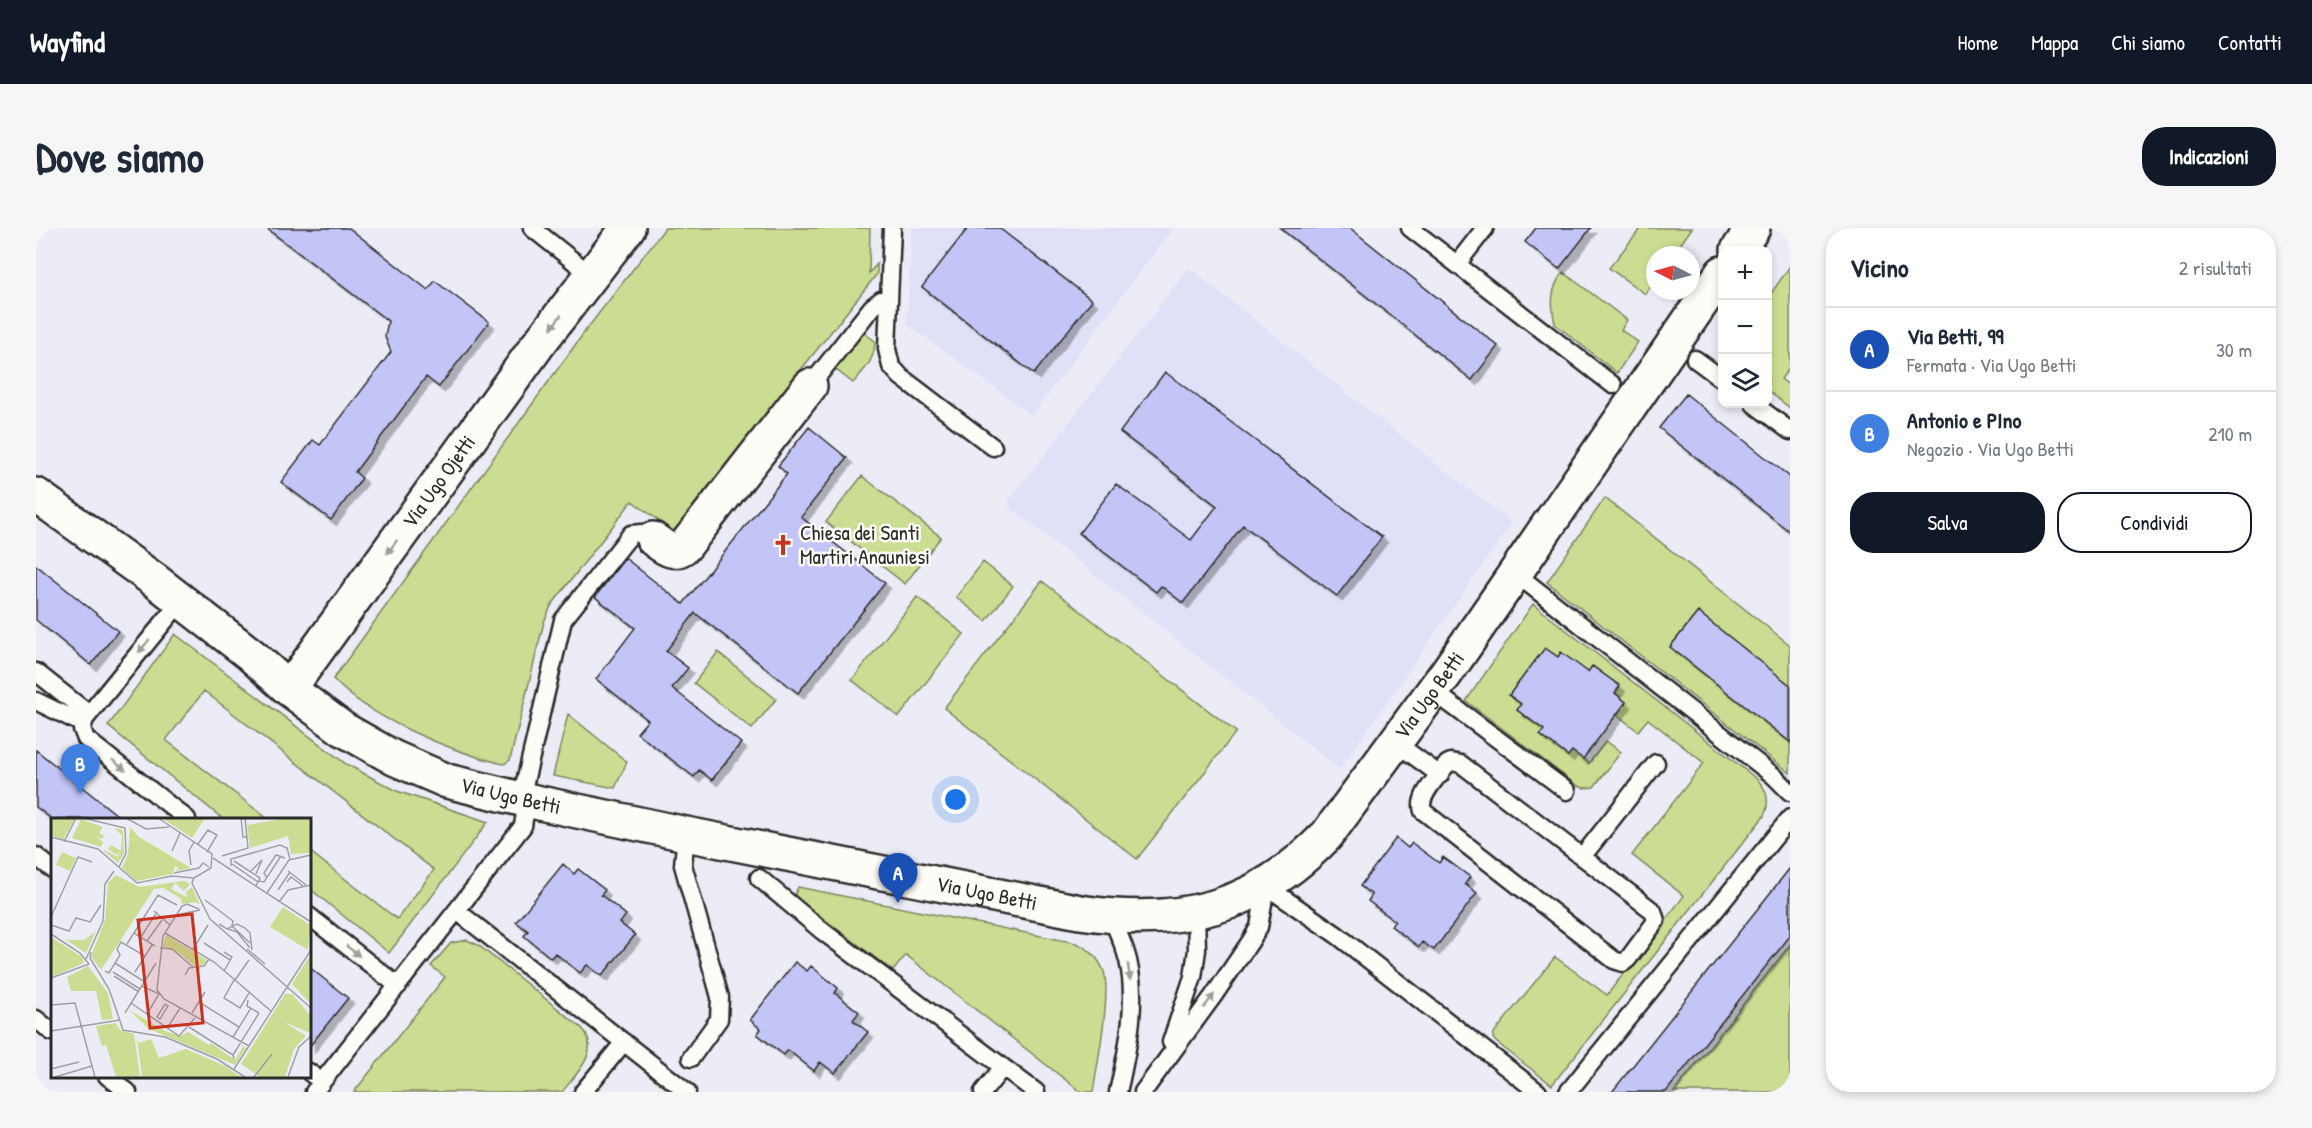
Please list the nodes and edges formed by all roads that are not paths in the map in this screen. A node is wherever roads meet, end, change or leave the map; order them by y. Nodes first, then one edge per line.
1 (532, 228) edge
2 (628, 228) edge
3 (892, 228) edge
4 (1410, 228) edge
5 (1485, 228) edge
6 (1754, 228) edge
7 (1741, 246) edge
8 (1457, 264) junction
9 (591, 275) junction
10 (1718, 279) edge
11 (889, 298) junction
12 (1695, 359) dead end
13 (1718, 377) edge
14 (1613, 385) dead end
15 (810, 386) joint
16 (1759, 408) edge
17 (1790, 431) edge
18 (993, 447) dead end
19 (36, 495) edge
20 (653, 539) joint
21 (1515, 573) junction
22 (181, 601) junction
23 (36, 672) edge
24 (289, 689) junction
25 (1433, 691) junction
26 (36, 701) edge
27 (86, 719) junction
28 (1396, 743) junction
29 (1656, 763) dead end
30 (1440, 774) junction
31 (1567, 792) dead end
32 (1790, 792) edge
33 (524, 800) junction
34 (186, 818) edge
35 (1790, 818) edge
36 (686, 834) junction
37 (36, 856) edge
38 (1582, 856) junction
39 (51, 868) edge
40 (759, 878) dead end
41 (1266, 886) junction
42 (457, 911) junction
43 (1196, 912) junction
44 (1111, 916) junction
45 (310, 917) edge
46 (398, 986) junction
47 (36, 1019) edge
48 (51, 1031) edge
49 (624, 1042) junction
50 (691, 1058) dead end
51 (1161, 1065) junction
52 (1003, 1067) junction
53 (108, 1077) edge
54 (315, 1082) edge
55 (128, 1092) edge
56 (583, 1092) edge
57 (687, 1092) edge
58 (983, 1092) edge
59 (1036, 1092) edge
60 (1118, 1092) edge
61 (1143, 1092) edge
62 (1538, 1092) edge
63 (1568, 1092) edge

1 - 9 lane
2 - 9 street, Via Ugo Ojetti
3 - 11 lane
4 - 8 lane
5 - 8 lane
6 - 7 street
8 - 14 lane
9 -> 24 street, Via Ugo Ojetti
10 - 21 street, Via Ugo Betti
11 - 15 lane
11 - 18 lane
12 - 13 lane
15 - 20 street
16 - 17 lane
19 - 22 street, Via Ugo Betti
20 - 33 lane
21 - 25 street, Via Ugo Betti
21 - 32 lane
22 - 24 street, Via Ugo Betti
22 -> 27 lane
23 - 27 lane
24 - 33 street, Via Ugo Betti
25 - 28 street, Via Ugo Betti
25 - 31 lane
26 - 27 lane
27 -> 34 lane
28 - 30 lane
28 - 41 street, Via Ugo Betti
29 - 38 lane
30 - 38 lane
30 - 38 lane
33 - 36 street, Via Ugo Betti
33 - 42 lane
35 - 63 lane
36 - 44 street, Via Ugo Betti
36 - 50 lane
37 - 39 lane
40 - 52 lane
41 - 43 street, Via Ugo Betti
51 -> 41 lane
41 - 62 lane
42 - 46 lane
42 - 49 lane
43 - 44 street, Via Ugo Betti
43 - 51 lane
44 -> 60 lane
45 -> 46 lane
46 - 54 lane
47 - 48 lane
49 - 56 lane
49 - 57 lane
51 - 61 lane
52 - 58 lane
52 - 59 lane
53 - 55 lane

